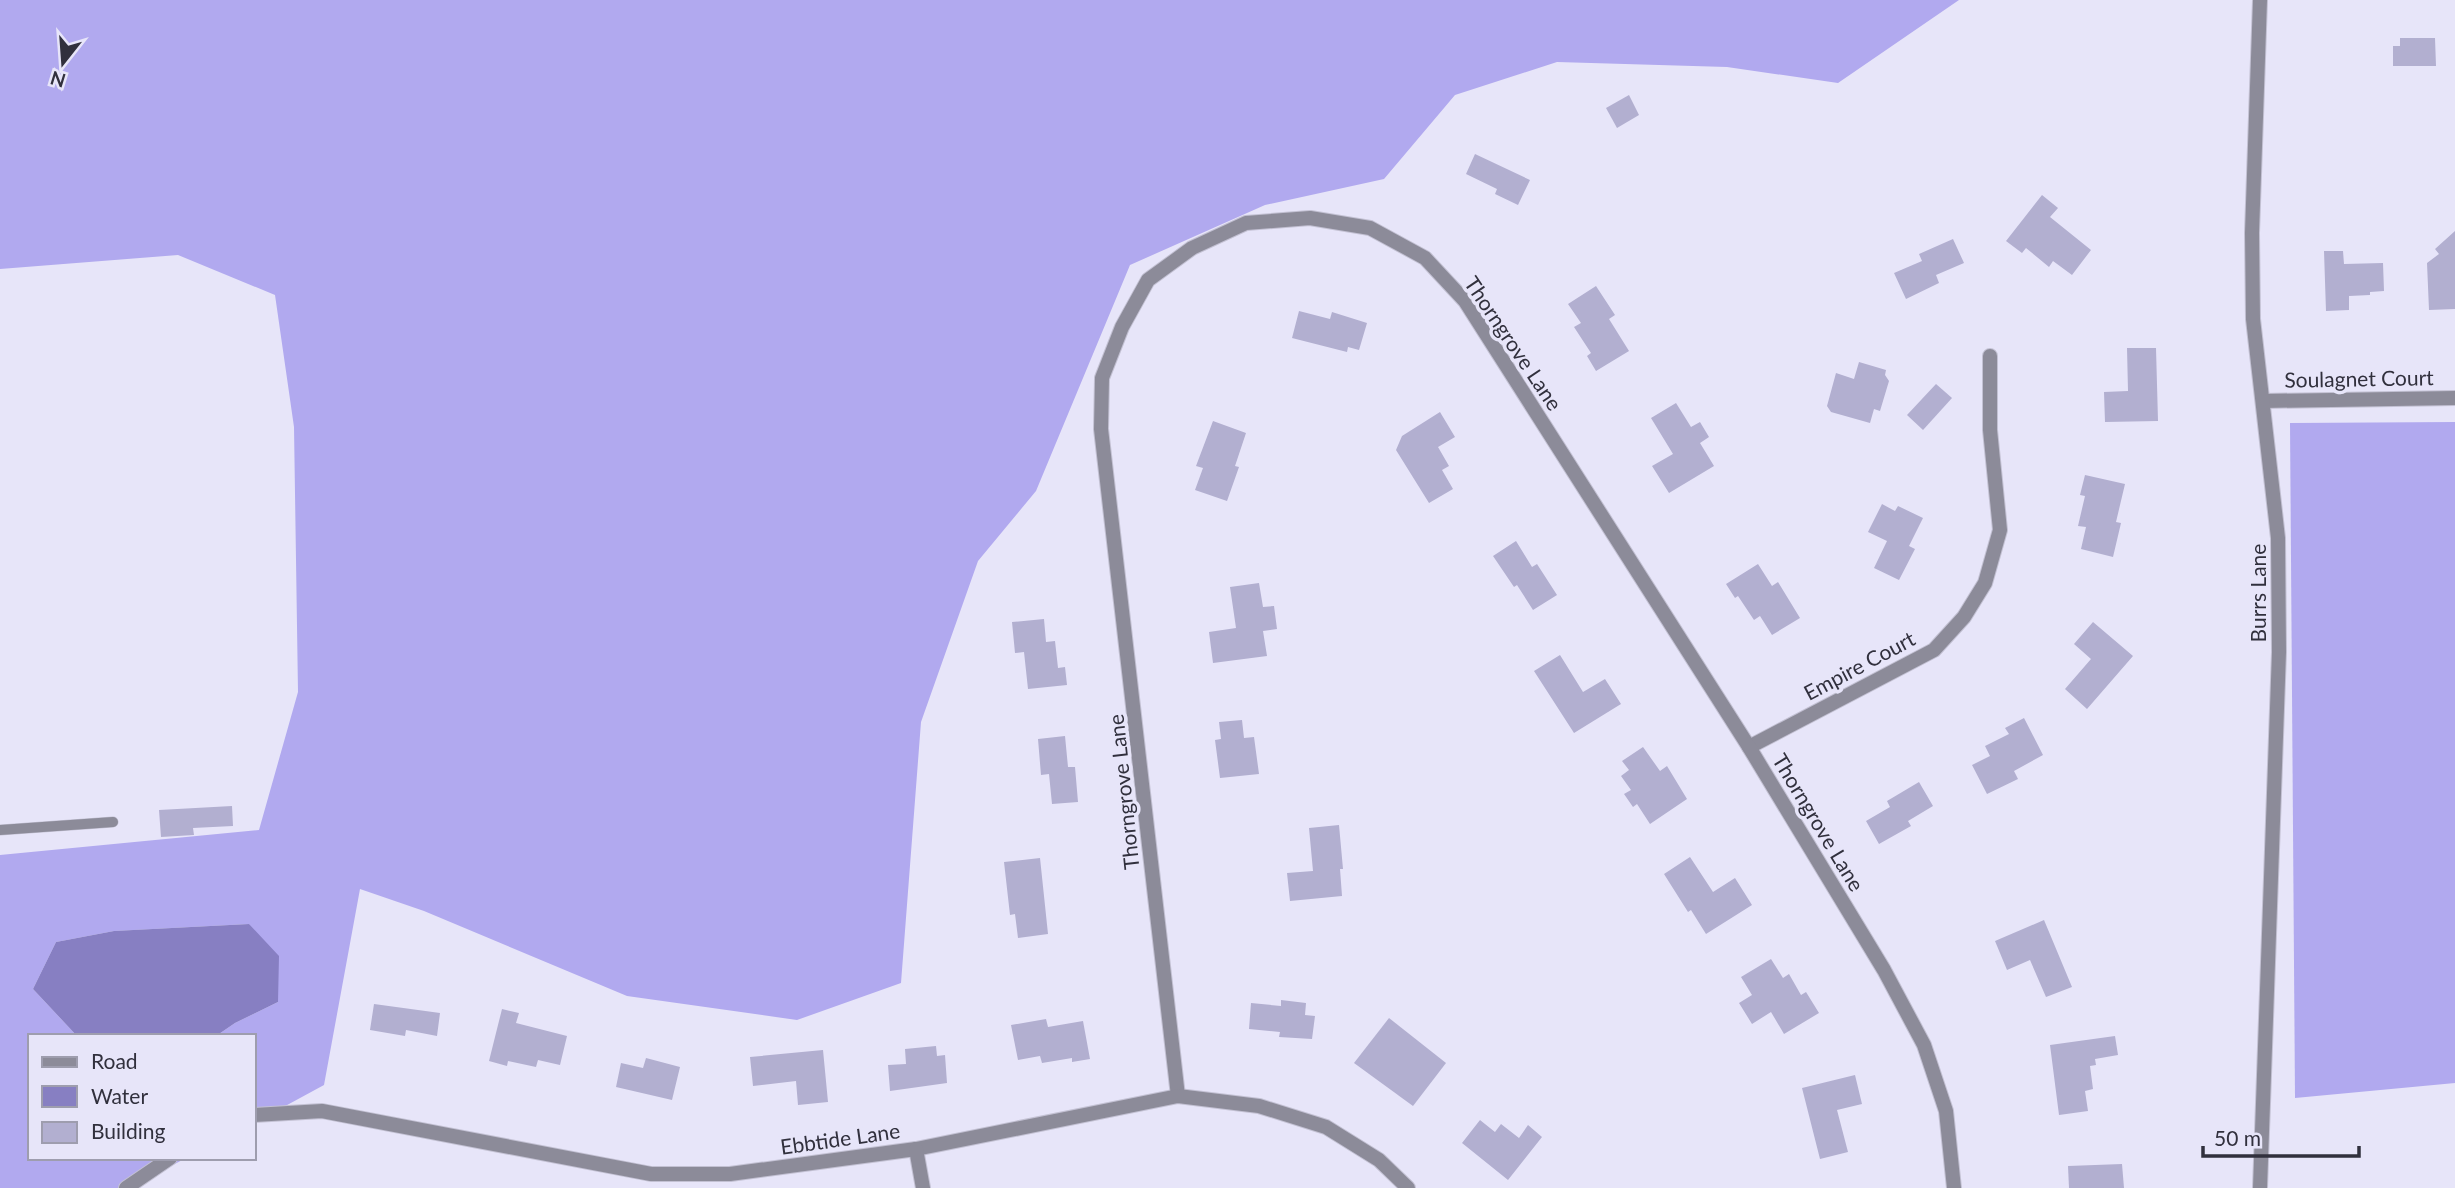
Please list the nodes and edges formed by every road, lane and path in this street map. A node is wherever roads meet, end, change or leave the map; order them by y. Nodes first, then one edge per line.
1 (2260, 0) edge
2 (1990, 356) dead end
3 (2455, 398) edge
4 (2263, 401) junction
5 (1749, 747) junction
6 (113, 822) dead end
7 (0, 830) edge
8 (1178, 1096) junction
9 (256, 1115) edge
10 (916, 1149) junction
11 (167, 1160) edge
12 (126, 1188) edge
13 (923, 1188) edge
14 (1408, 1188) edge
15 (1954, 1188) edge
16 (2260, 1188) edge

1 - 4 street, Burrs Lane
2 - 5 street, Empire Court
3 - 4 street, Soulagnet Court
4 - 16 street, Burrs Lane
5 - 8 street, Thorngrove Lane
5 - 15 street, Thorngrove Lane
6 - 7 lane
8 - 10 street, Ebbtide Lane
8 - 14 street, Ebbtide Lane
9 - 10 street, Ebbtide Lane
10 - 13 street
11 - 12 street

